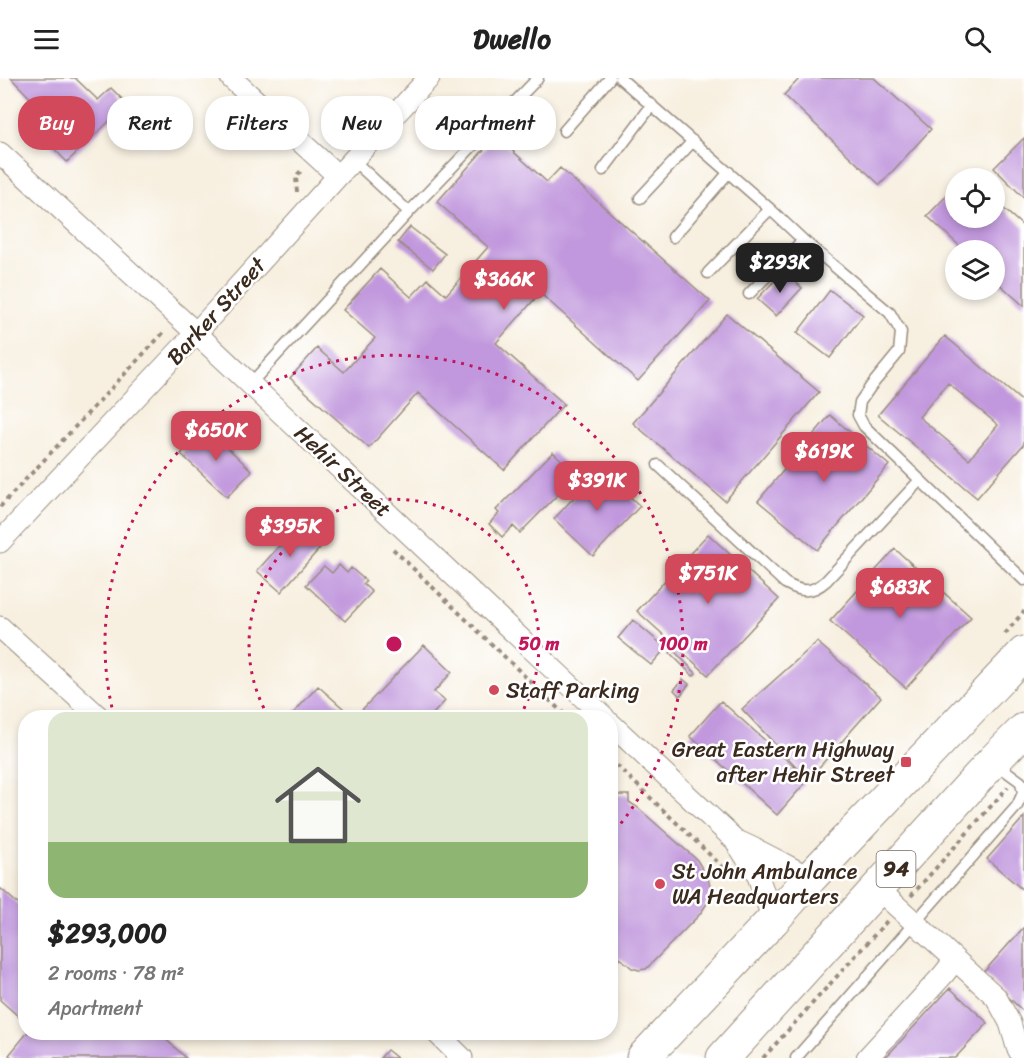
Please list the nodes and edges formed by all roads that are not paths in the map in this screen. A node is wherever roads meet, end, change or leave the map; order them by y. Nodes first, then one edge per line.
1 (231, 78) edge
2 (429, 78) edge
3 (538, 78) edge
4 (610, 78) edge
5 (620, 78) edge
6 (652, 105) junction
7 (564, 131) dead end
8 (693, 141) junction
9 (0, 153) edge
10 (352, 160) junction
11 (603, 170) dead end
12 (729, 172) junction
13 (338, 176) junction
14 (640, 198) dead end
15 (770, 208) junction
16 (409, 212) junction
17 (673, 237) dead end
18 (803, 240) junction
19 (708, 273) dead end
20 (749, 294) dead end
21 (196, 333) junction
22 (250, 384) junction
23 (658, 465) dead end
24 (920, 480) junction
25 (0, 542) edge
26 (1024, 580) edge
27 (0, 627) edge
28 (1024, 653) edge
29 (91, 710) edge
30 (597, 710) edge
31 (618, 730) edge
32 (1024, 730) edge
33 (993, 761) junction
34 (735, 840) junction
35 (810, 878) junction
36 (878, 889) junction
37 (773, 920) junction
38 (915, 923) junction
39 (955, 960) junction
40 (444, 1040) edge
41 (462, 1058) edge
42 (643, 1058) edge
43 (723, 1058) edge
44 (796, 1058) edge
45 (867, 1058) edge
46 (1023, 1058) edge

1 - 13 street
2 - 10 street, Barker Street
3 - 16 lane
4 - 7 lane
5 - 6 lane
6 - 8 lane
6 - 11 lane
8 - 12 lane
8 - 14 lane
9 - 21 street, Hehir Street
10 - 13 street, Barker Street
10 - 16 lane
12 - 15 lane
12 - 17 lane
13 - 21 street, Barker Street
15 - 18 lane
15 - 19 lane
16 - 22 lane
18 - 20 lane
18 - 24 lane
21 - 22 street, Hehir Street
21 - 25 street, Barker Street
22 - 30 street, Hehir Street
23 - 24 lane
24 - 26 lane
27 - 29 street
28 - 35 highway, 94
31 - 34 street
32 - 33 highway, 94
33 - 36 highway, 94
33 - 38 lane
34 - 35 street
34 - 37 street
35 - 37 highway, 94
36 - 38 street
36 - 43 highway, 94
37 - 42 highway, 94
38 - 39 street
38 - 44 lane
39 - 45 street
39 - 46 street
40 - 41 street

